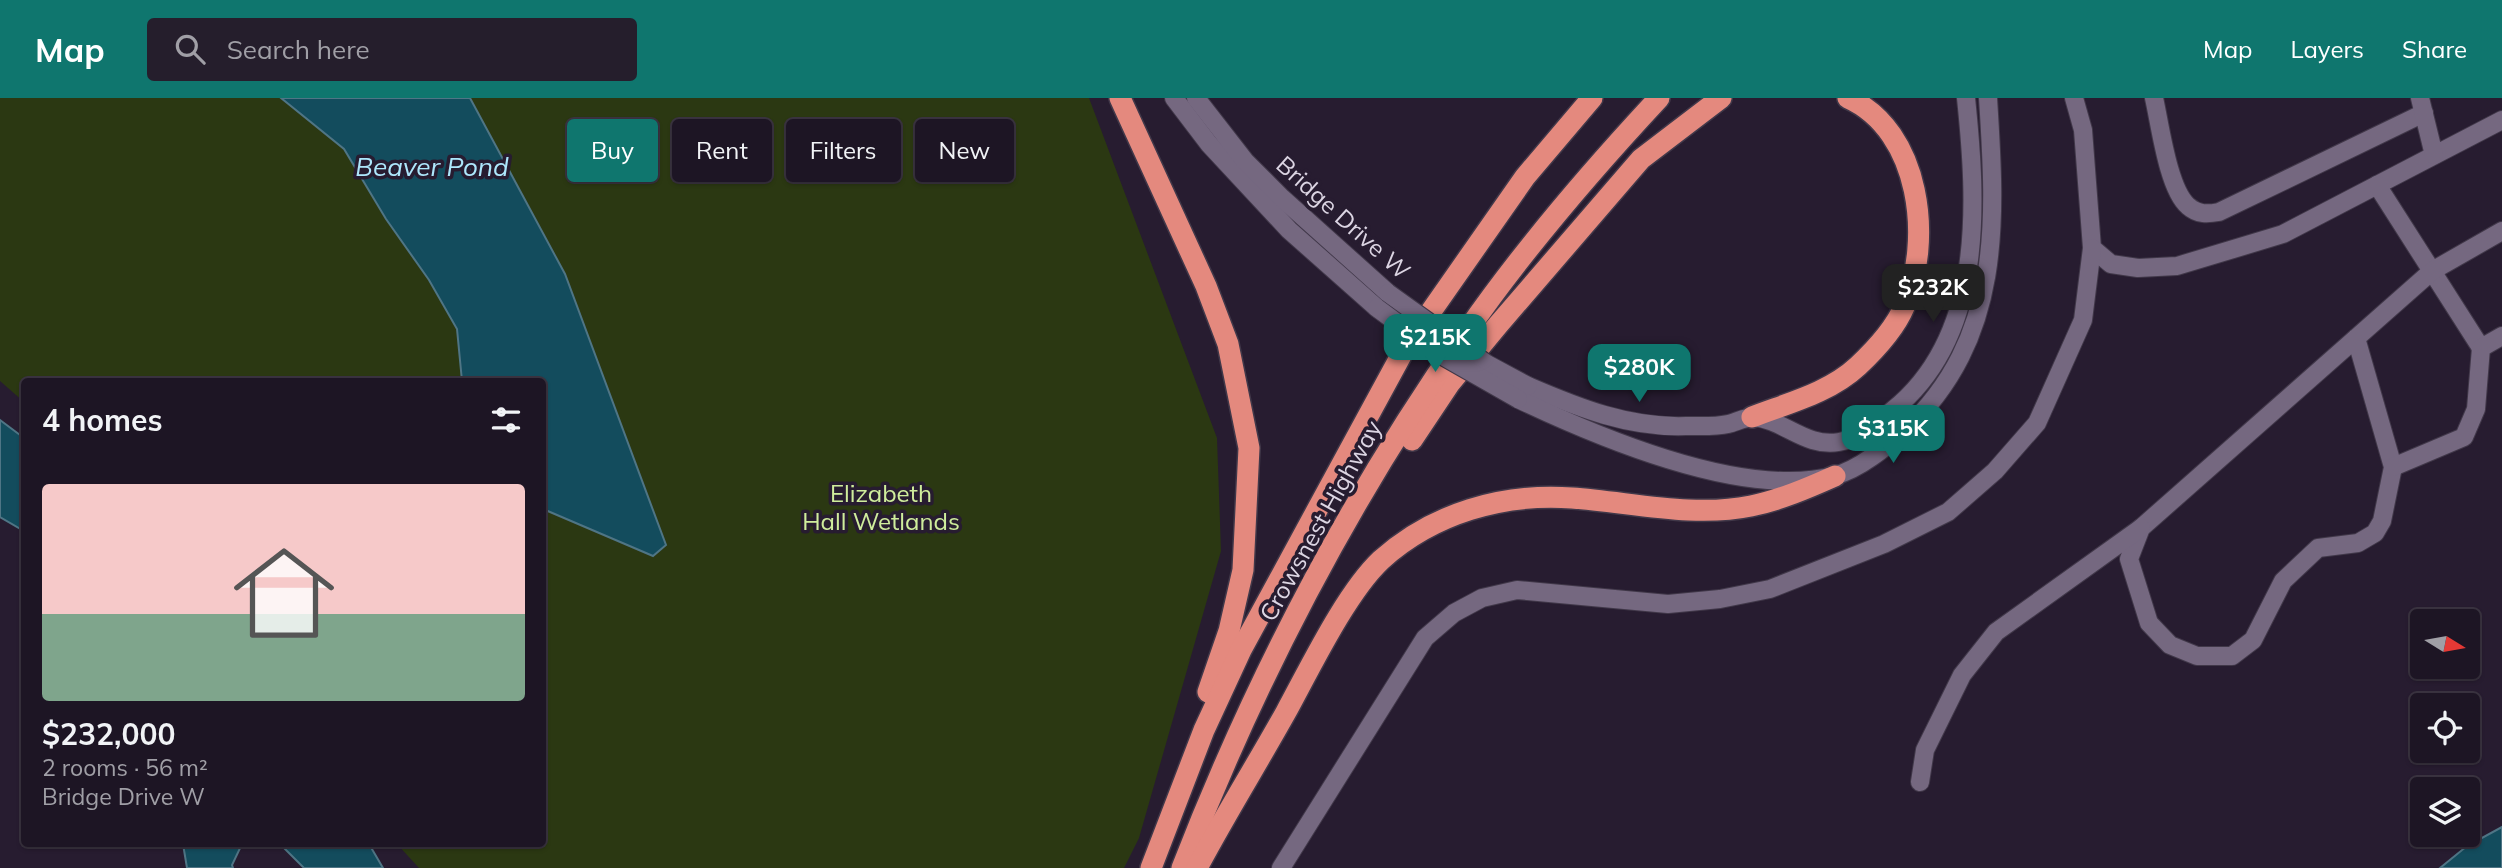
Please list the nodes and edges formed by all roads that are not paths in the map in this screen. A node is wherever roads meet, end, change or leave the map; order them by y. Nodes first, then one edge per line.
1 (1120, 98) edge
2 (1174, 98) edge
3 (1196, 98) edge
4 (1592, 98) edge
5 (1659, 98) edge
6 (1721, 98) edge
7 (1848, 98) edge
8 (1966, 98) edge
9 (1988, 98) edge
10 (2074, 98) edge
11 (2158, 100) edge
12 (2422, 105) edge
13 (2502, 120) edge
14 (2434, 155) junction
15 (2377, 185) junction
16 (2502, 231) edge
17 (2092, 248) junction
18 (2432, 271) junction
19 (1382, 300) junction
20 (2502, 336) edge
21 (2356, 338) junction
22 (2481, 348) junction
23 (1523, 392) junction
24 (1752, 417) junction
25 (2393, 467) junction
26 (1835, 476) junction
27 (2141, 528) junction
28 (1302, 605) junction
29 (1920, 782) dead end
30 (1148, 868) edge
31 (1182, 868) edge
32 (1197, 868) edge
33 (1281, 868) edge

1 - 30 highway
2 - 19 street, Bridge Drive W
3 - 19 street, Bridge Drive W
4 - 30 highway, Crowsnest Highway
5 - 28 highway, Crowsnest Highway
6 - 28 highway
7 - 24 highway
8 - 24 street
9 - 26 street, Bridge Drive W
10 - 17 street
11 - 12 street
12 - 14 street
13 - 14 street
14 - 15 street
15 - 17 street
15 - 18 street
16 - 18 street
17 - 33 street
18 - 21 street
18 - 22 street
19 - 23 street, Bridge Drive W, bridge
20 - 22 street
21 - 25 street
21 - 27 street
22 - 25 street
23 - 24 street, Bridge Drive W
23 - 26 street, Bridge Drive W
25 - 27 street
26 - 32 highway
27 - 29 street
28 - 31 highway, Crowsnest Highway

